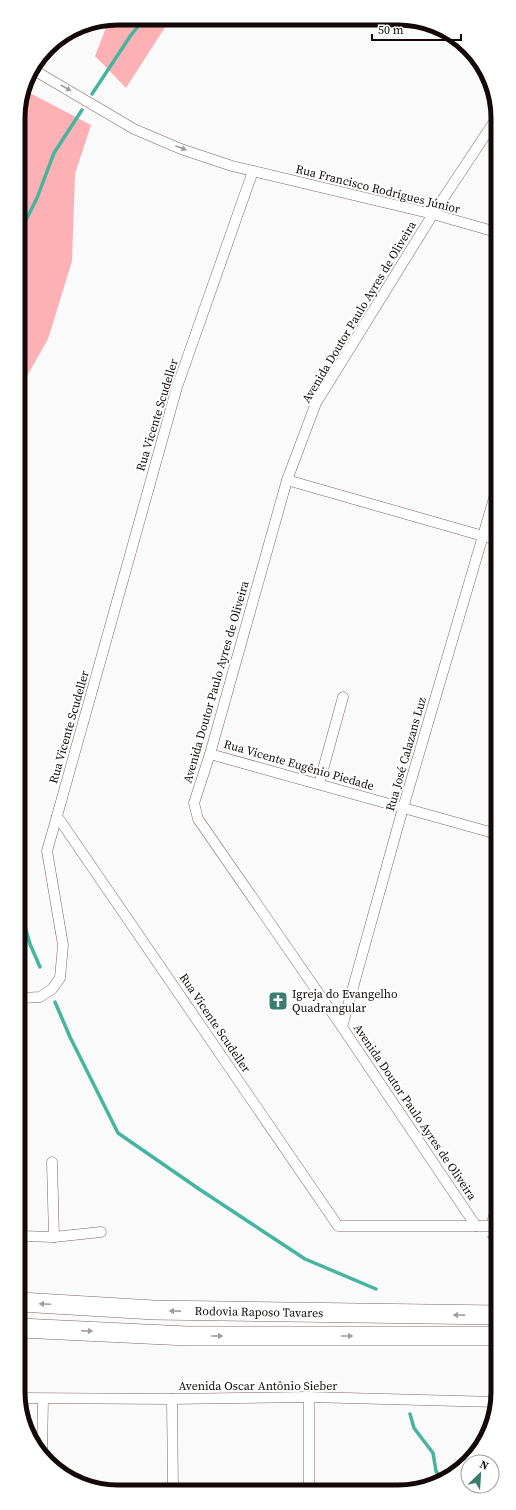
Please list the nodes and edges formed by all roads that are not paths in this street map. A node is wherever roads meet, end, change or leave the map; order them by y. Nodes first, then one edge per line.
1 (37, 72) edge
2 (491, 127) edge
3 (253, 171) junction
4 (433, 214) junction
5 (491, 231) edge
6 (287, 480) junction
7 (491, 507) edge
8 (482, 536) junction
9 (491, 538) edge
10 (343, 697) dead end
11 (210, 754) junction
12 (318, 784) junction
13 (403, 808) junction
14 (57, 816) junction
15 (491, 832) edge
16 (25, 998) edge
17 (342, 1027) junction
18 (52, 1162) dead end
19 (487, 1226) edge
20 (101, 1232) dead end
21 (25, 1236) edge
22 (54, 1237) junction
23 (25, 1302) edge
24 (491, 1314) edge
25 (25, 1328) edge
26 (491, 1336) edge
27 (309, 1397) junction
28 (25, 1398) edge
29 (43, 1399) junction
30 (172, 1399) junction
31 (490, 1402) edge
32 (42, 1446) edge
33 (173, 1485) edge
34 (309, 1485) edge

1 -> 3 street, Rua Francisco Rodrigues Júnior
2 - 4 street, Avenida Doutor Paulo Ayres de Oliveira
3 - 4 street, Rua Francisco Rodrigues Júnior
3 - 14 street, Rua Vicente Scudeller
4 - 5 street, Rua Francisco Rodrigues Júnior
4 - 6 street, Avenida Doutor Paulo Ayres de Oliveira
6 - 8 street
6 - 11 street, Avenida Doutor Paulo Ayres de Oliveira
7 - 8 street, Rua José Calazans Luz
8 - 9 street
8 - 13 street, Rua José Calazans Luz
10 - 12 street
11 - 12 street, Rua Vicente Eugênio Piedade
11 - 17 street, Avenida Doutor Paulo Ayres de Oliveira
12 - 13 street, Rua Vicente Eugênio Piedade
13 - 15 street, Rua Vicente Eugênio Piedade
13 - 17 street, Rua José Calazans Luz
14 - 16 street
14 - 19 street, Rua Vicente Scudeller
17 - 19 street, Avenida Doutor Paulo Ayres de Oliveira
18 - 22 street
20 - 22 street
21 - 22 street
24 -> 23 highway, Rodovia Raposo Tavares
25 -> 26 highway, Rodovia Raposo Tavares
27 - 30 street, Avenida Oscar Antônio Sieber
27 - 31 street, Avenida Oscar Antônio Sieber
27 - 34 street
28 - 29 street, Avenida Oscar Antônio Sieber
29 - 30 street, Avenida Oscar Antônio Sieber
29 - 32 street
30 - 33 street

